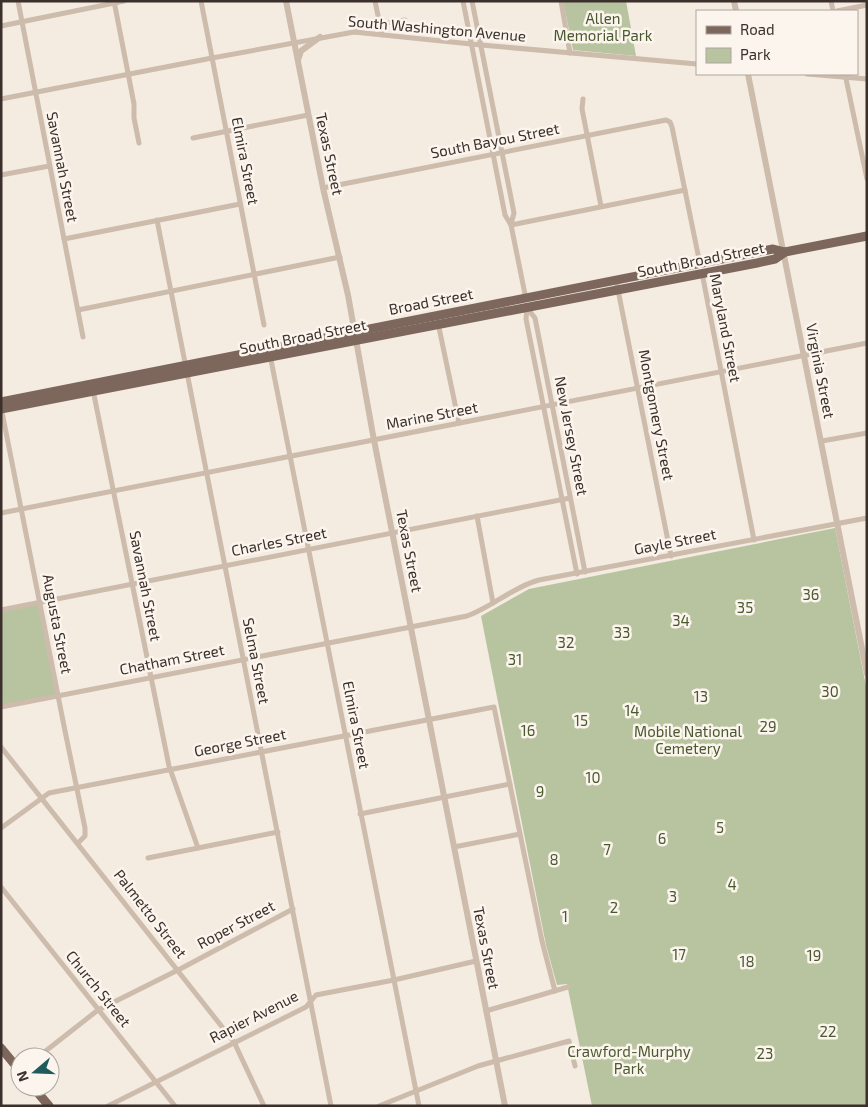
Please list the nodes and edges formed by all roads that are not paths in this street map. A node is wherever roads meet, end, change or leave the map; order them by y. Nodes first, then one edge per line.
1 (18, 1) edge
2 (124, 1) edge
3 (201, 1) edge
4 (286, 1) edge
5 (375, 1) edge
6 (561, 1) edge
7 (114, 2) edge
8 (463, 3) edge
9 (472, 3) edge
10 (867, 6) edge
11 (843, 10) edge
12 (405, 20) dead end
13 (22, 22) junction
14 (380, 24) junction
15 (1, 26) edge
16 (354, 32) junction
17 (382, 35) junction
18 (320, 37) junction
19 (294, 42) junction
20 (472, 44) junction
21 (481, 45) junction
22 (570, 53) junction
23 (212, 58) junction
24 (297, 61) junction
25 (696, 64) edge
26 (128, 74) junction
27 (748, 75) edge
28 (826, 75) edge
29 (846, 76) edge
30 (487, 77) junction
31 (478, 78) junction
32 (867, 79) edge
33 (35, 93) junction
34 (1, 99) edge
35 (583, 99) dead end
36 (308, 115) junction
37 (670, 122) joint
38 (226, 132) junction
39 (588, 135) junction
40 (193, 138) dead end
41 (139, 143) dead end
42 (502, 153) junction
43 (493, 155) junction
44 (49, 166) junction
45 (1, 175) edge
46 (867, 178) edge
47 (323, 188) junction
48 (685, 190) junction
49 (240, 204) junction
50 (601, 206) junction
51 (157, 220) junction
52 (511, 225) junction
53 (867, 236) edge
54 (64, 239) junction
55 (785, 252) junction
56 (340, 257) junction
57 (700, 263) junction
58 (254, 274) junction
59 (702, 274) junction
60 (616, 280) junction
61 (618, 290) junction
62 (170, 291) junction
63 (525, 297) junction
64 (473, 308) junction
65 (527, 308) junction
66 (78, 310) junction
67 (436, 315) junction
68 (475, 318) junction
69 (264, 325) dead end
70 (439, 325) junction
71 (83, 337) dead end
72 (354, 337) junction
73 (867, 343) edge
74 (270, 353) junction
75 (804, 355) junction
76 (186, 370) junction
77 (720, 371) junction
78 (637, 387) junction
79 (93, 388) junction
80 (1, 402) edge
81 (552, 404) junction
82 (542, 406) junction
83 (1, 408) edge
84 (459, 423) junction
85 (867, 433) edge
86 (374, 440) junction
87 (822, 440) junction
88 (290, 456) junction
89 (206, 473) junction
90 (113, 491) junction
91 (570, 498) junction
92 (562, 500) junction
93 (21, 509) junction
94 (1, 513) edge
95 (477, 516) junction
96 (867, 518) edge
97 (838, 524) junction
98 (392, 532) junction
99 (754, 540) junction
100 (308, 549) junction
101 (670, 556) junction
102 (224, 565) junction
103 (585, 572) junction
104 (577, 574) junction
105 (131, 584) junction
106 (40, 603) junction
107 (493, 603) junction
108 (1, 610) edge
109 (411, 626) junction
110 (864, 641) edge
111 (327, 643) junction
112 (243, 659) junction
113 (867, 674) edge
114 (150, 678) junction
115 (58, 696) junction
116 (1, 707) edge
117 (429, 719) junction
118 (345, 735) junction
119 (1, 747) edge
120 (262, 752) junction
121 (170, 770) junction
122 (510, 784) junction
123 (77, 788) junction
124 (41, 797) junction
125 (444, 797) junction
126 (360, 814) junction
127 (1, 828) edge
128 (278, 832) junction
129 (520, 834) junction
130 (78, 843) junction
131 (454, 847) junction
132 (198, 848) junction
133 (148, 858) dead end
134 (1, 887) edge
135 (292, 909) junction
136 (476, 961) junction
137 (178, 970) junction
138 (394, 980) junction
139 (568, 987) dead end
140 (555, 991) junction
141 (311, 1000) junction
142 (98, 1010) junction
143 (486, 1011) junction
144 (234, 1042) junction
145 (51, 1047) edge
146 (1, 1048) edge
147 (10, 1058) edge
148 (496, 1062) junction
149 (574, 1066) dead end
150 (156, 1082) junction
151 (416, 1091) junction
152 (108, 1106) edge
153 (175, 1106) edge
154 (264, 1106) edge
155 (331, 1106) edge
156 (379, 1106) edge
157 (419, 1106) edge
158 (506, 1106) edge

1 - 13 street, Savannah Street
2 - 7 street
3 - 23 street, Elmira Street
4 - 19 street, Texas Street
5 - 14 street
6 - 22 street
7 - 13 street
7 - 26 street
8 - 9 street
8 - 20 street, New Jersey Street
9 - 21 street, New Jersey Street
10 - 11 street
12 - 14 street
13 - 15 street
13 - 33 street, Savannah Street
14 - 16 street
14 - 17 street
16 - 17 street, South Washington Avenue
16 - 18 street, South Washington Avenue
17 - 20 street, South Washington Avenue
18 - 19 street, South Washington Avenue
18 - 24 street
19 - 23 street, South Washington Avenue
19 - 24 street, Texas Street
20 - 21 street, South Washington Avenue
20 - 31 street, New Jersey Street
21 - 22 street, South Washington Avenue
21 - 30 street, New Jersey Street
22 - 25 street, South Washington Avenue
23 - 26 street, South Washington Avenue
23 - 38 street, Elmira Street
24 - 36 street, Texas Street
26 - 33 street, South Washington Avenue
26 - 41 street
27 - 55 street, Virginia Street
28 - 29 street
29 - 32 street
29 - 46 street
30 - 31 street
30 - 42 street, New Jersey Street
31 - 43 street, New Jersey Street
33 - 34 street, South Washington Avenue
33 - 44 street, Savannah Street
35 - 39 street
36 - 38 street
36 - 47 street, Texas Street
37 - 39 street, South Bayou Street
37 - 48 street, Maryland Street
38 - 40 street
38 - 49 street, Elmira Street
39 - 42 street, South Bayou Street
39 - 50 street
42 - 43 street, South Bayou Street
42 - 52 street, New Jersey Street
43 - 47 street, South Bayou Street
43 - 52 street, New Jersey Street
44 - 45 street
44 - 54 street, Savannah Street
47 - 56 street, Texas Street
48 - 50 street
48 - 57 street, Maryland Street
49 - 51 street
49 - 58 street, Elmira Street
50 - 52 street
51 - 54 street
51 - 62 street, Selma Street
52 - 63 street, New Jersey Street
53 - 55 main road, Broad Street
54 - 66 street, Savannah Street
55 - 57 main road, Broad Street
55 - 59 main road, South Broad Street
55 - 75 street, Virginia Street
56 - 58 street
56 - 72 street, Texas Street
57 - 59 street, Maryland Street
57 - 60 main road, Broad Street
58 - 62 street
58 - 69 street, Elmira Street
59 - 61 main road, South Broad Street
59 - 77 street, Maryland Street
60 - 61 street, Montgomery Street
60 - 63 main road, Broad Street
61 - 65 main road, South Broad Street
61 - 78 street, Montgomery Street
62 - 66 street
62 - 76 street, Selma Street
63 - 64 main road, Broad Street
63 - 65 street, New Jersey Street
64 - 67 main road, Broad Street
64 - 68 street
65 - 68 main road, South Broad Street
65 - 81 street, New Jersey Street
65 - 82 street, New Jersey Street
66 - 71 street, Savannah Street
67 - 70 street
67 - 72 main road, Broad Street
68 - 70 main road, South Broad Street
70 - 72 main road, South Broad Street
70 - 84 street
72 - 74 main road, Broad Street
72 - 86 street, Texas Street
73 - 75 street, Marine Street
74 - 76 main road, Broad Street
74 - 88 street, Elmira Street
75 - 77 street, Marine Street
75 - 87 street, Virginia Street
76 - 79 main road, Broad Street
76 - 89 street, Selma Street
77 - 78 street, Marine Street
77 - 99 street, Maryland Street
78 - 81 street, Marine Street
78 - 101 street, Montgomery Street
79 - 80 main road, Broad Street
79 - 83 main road
79 - 90 street, Savannah Street
81 - 82 street, Marine Street
81 - 91 street, New Jersey Street
82 - 84 street, Marine Street
82 - 92 street, New Jersey Street
83 - 93 street, Augusta Street
84 - 86 street, Marine Street
85 - 87 street
86 - 88 street, Marine Street
86 - 98 street, Texas Street
87 - 97 street, Virginia Street
88 - 89 street, Marine Street
88 - 100 street, Elmira Street
89 - 90 street, Marine Street
89 - 102 street, Selma Street
90 - 93 street, Marine Street
90 - 105 street, Savannah Street
91 - 92 street, Charles Street
91 - 103 street, New Jersey Street
92 - 95 street, Charles Street
92 - 104 street, New Jersey Street
93 - 94 street, Marine Street
93 - 106 street, Augusta Street
95 - 98 street, Charles Street
95 - 107 street
96 - 97 street, Gayle Street
97 - 99 street, Gayle Street
97 - 110 street, Virginia Street
98 - 100 street, Charles Street
98 - 109 street, Texas Street
99 - 101 street, Gayle Street
100 - 102 street, Charles Street
100 - 111 street, Elmira Street
101 - 103 street, Gayle Street
102 - 105 street, Charles Street
102 - 112 street, Selma Street
103 - 104 street, Gayle Street
104 - 107 street, Gayle Street
105 - 106 street, Charles Street
105 - 114 street, Savannah Street
106 - 108 street, Charles Street
106 - 115 street, Augusta Street
107 - 109 street, Chatham Street
109 - 111 street, Chatham Street
109 - 117 street, Texas Street
110 - 113 street, Virginia Street
111 - 112 street, Chatham Street
111 - 118 street, Elmira Street
112 - 114 street, Chatham Street
112 - 120 street, Selma Street
114 - 115 street, Chatham Street
114 - 121 street, Savannah Street
115 - 116 street, Chatham Street
115 - 123 street, Augusta Street
117 - 118 street, George Street
117 - 122 street, George Street
117 - 125 street, Texas Street
118 - 120 street, George Street
118 - 126 street, Elmira Street
119 - 124 street, Palmetto Street
120 - 121 street, George Street
120 - 128 street, Selma Street
121 - 123 street, George Street
121 - 132 street, Savannah Street
122 - 125 street
122 - 129 street
123 - 124 street, George Street
123 - 130 street, Augusta Street
124 - 127 street, George Street
124 - 130 street, Palmetto Street
125 - 126 street
125 - 131 street, Texas Street
126 - 138 street, Elmira Street
128 - 132 street
128 - 135 street, Selma Street
129 - 131 street
129 - 140 street
130 - 137 street, Palmetto Street
131 - 136 street, Texas Street
132 - 133 street
134 - 142 street, Church Street
135 - 137 street, Roper Street
135 - 141 street, Selma Street
136 - 138 street, Rapier Avenue
136 - 143 street, Texas Street
137 - 142 street, Roper Street
137 - 144 street, Palmetto Street
138 - 141 street, Rapier Avenue
138 - 151 street, Elmira Street
139 - 140 street
140 - 143 street
141 - 144 street, Rapier Avenue
141 - 155 street, Selma Street
142 - 145 street, Roper Street
142 - 150 street, Church Street
143 - 148 street, Texas Street
144 - 150 street, Rapier Avenue
144 - 154 street, Palmetto Street
146 - 147 main road
148 - 149 street
148 - 151 street
148 - 158 street, Texas Street
150 - 152 street, Rapier Avenue
150 - 153 street, Church Street
151 - 156 street
151 - 157 street, Elmira Street

